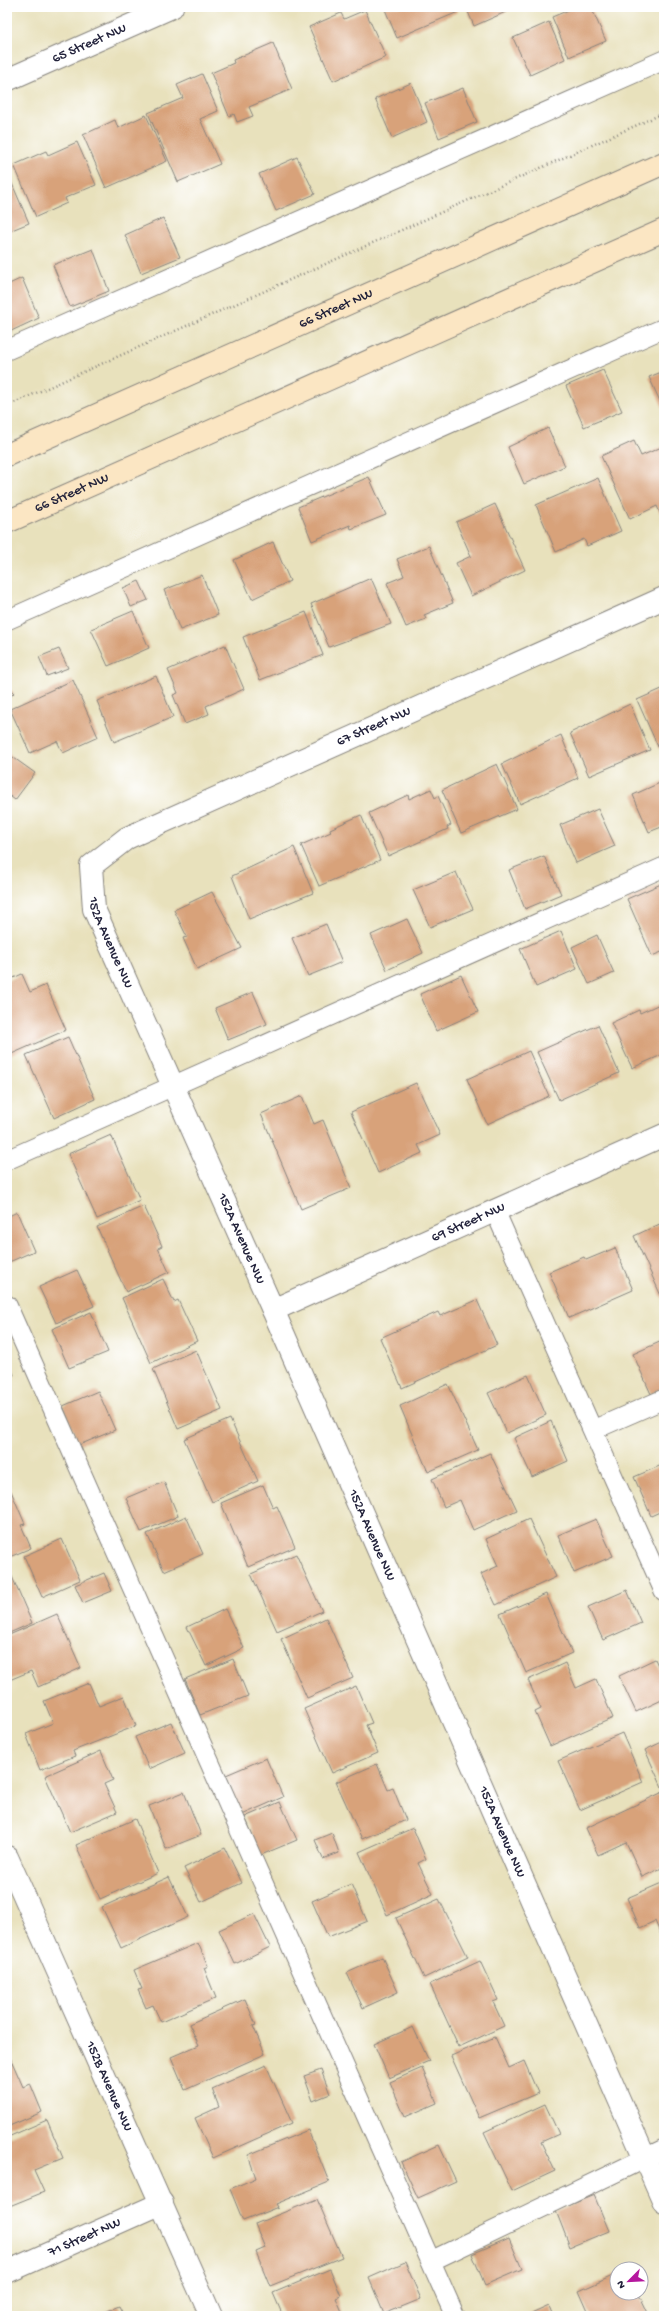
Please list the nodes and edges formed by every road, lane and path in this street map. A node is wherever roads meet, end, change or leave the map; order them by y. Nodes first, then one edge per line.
1 (172, 7) edge
2 (664, 60) edge
3 (7, 80) edge
4 (664, 113) edge
5 (664, 163) edge
6 (664, 230) edge
7 (664, 328) edge
8 (7, 350) edge
9 (7, 406) edge
10 (7, 455) edge
11 (7, 522) edge
12 (664, 598) edge
13 (7, 620) edge
14 (91, 866) joint
15 (664, 867) edge
16 (173, 1086) junction
17 (664, 1135) edge
18 (7, 1160) edge
19 (495, 1211) junction
20 (7, 1305) edge
21 (273, 1310) junction
22 (664, 1398) edge
23 (593, 1430) junction
24 (664, 1590) edge
25 (7, 1857) edge
26 (664, 2149) edge
27 (644, 2158) junction
28 (664, 2202) edge
29 (162, 2203) junction
30 (431, 2261) junction
31 (7, 2272) edge
32 (212, 2316) edge
33 (455, 2316) edge

1 - 3 street, 65 Street NW
2 - 8 lane
4 - 9 path
5 - 10 main road, 66 Street NW
6 - 11 main road, 66 Street NW
7 - 13 lane
12 - 14 street, 67 Street NW
14 - 16 street, 152A Avenue NW
15 - 16 lane
16 - 18 lane
16 - 21 street, 152A Avenue NW
17 - 19 street, 69 Street NW
19 - 21 street, 69 Street NW
19 - 23 lane
20 - 30 lane
21 - 27 street, 152A Avenue NW
22 - 23 lane
23 - 24 lane
25 - 29 street, 152B Avenue NW
26 - 27 lane
27 - 28 street, 152A Avenue NW
27 - 30 lane
29 - 31 street, 71 Street NW
29 - 32 street, 152B Avenue NW
30 - 33 lane

